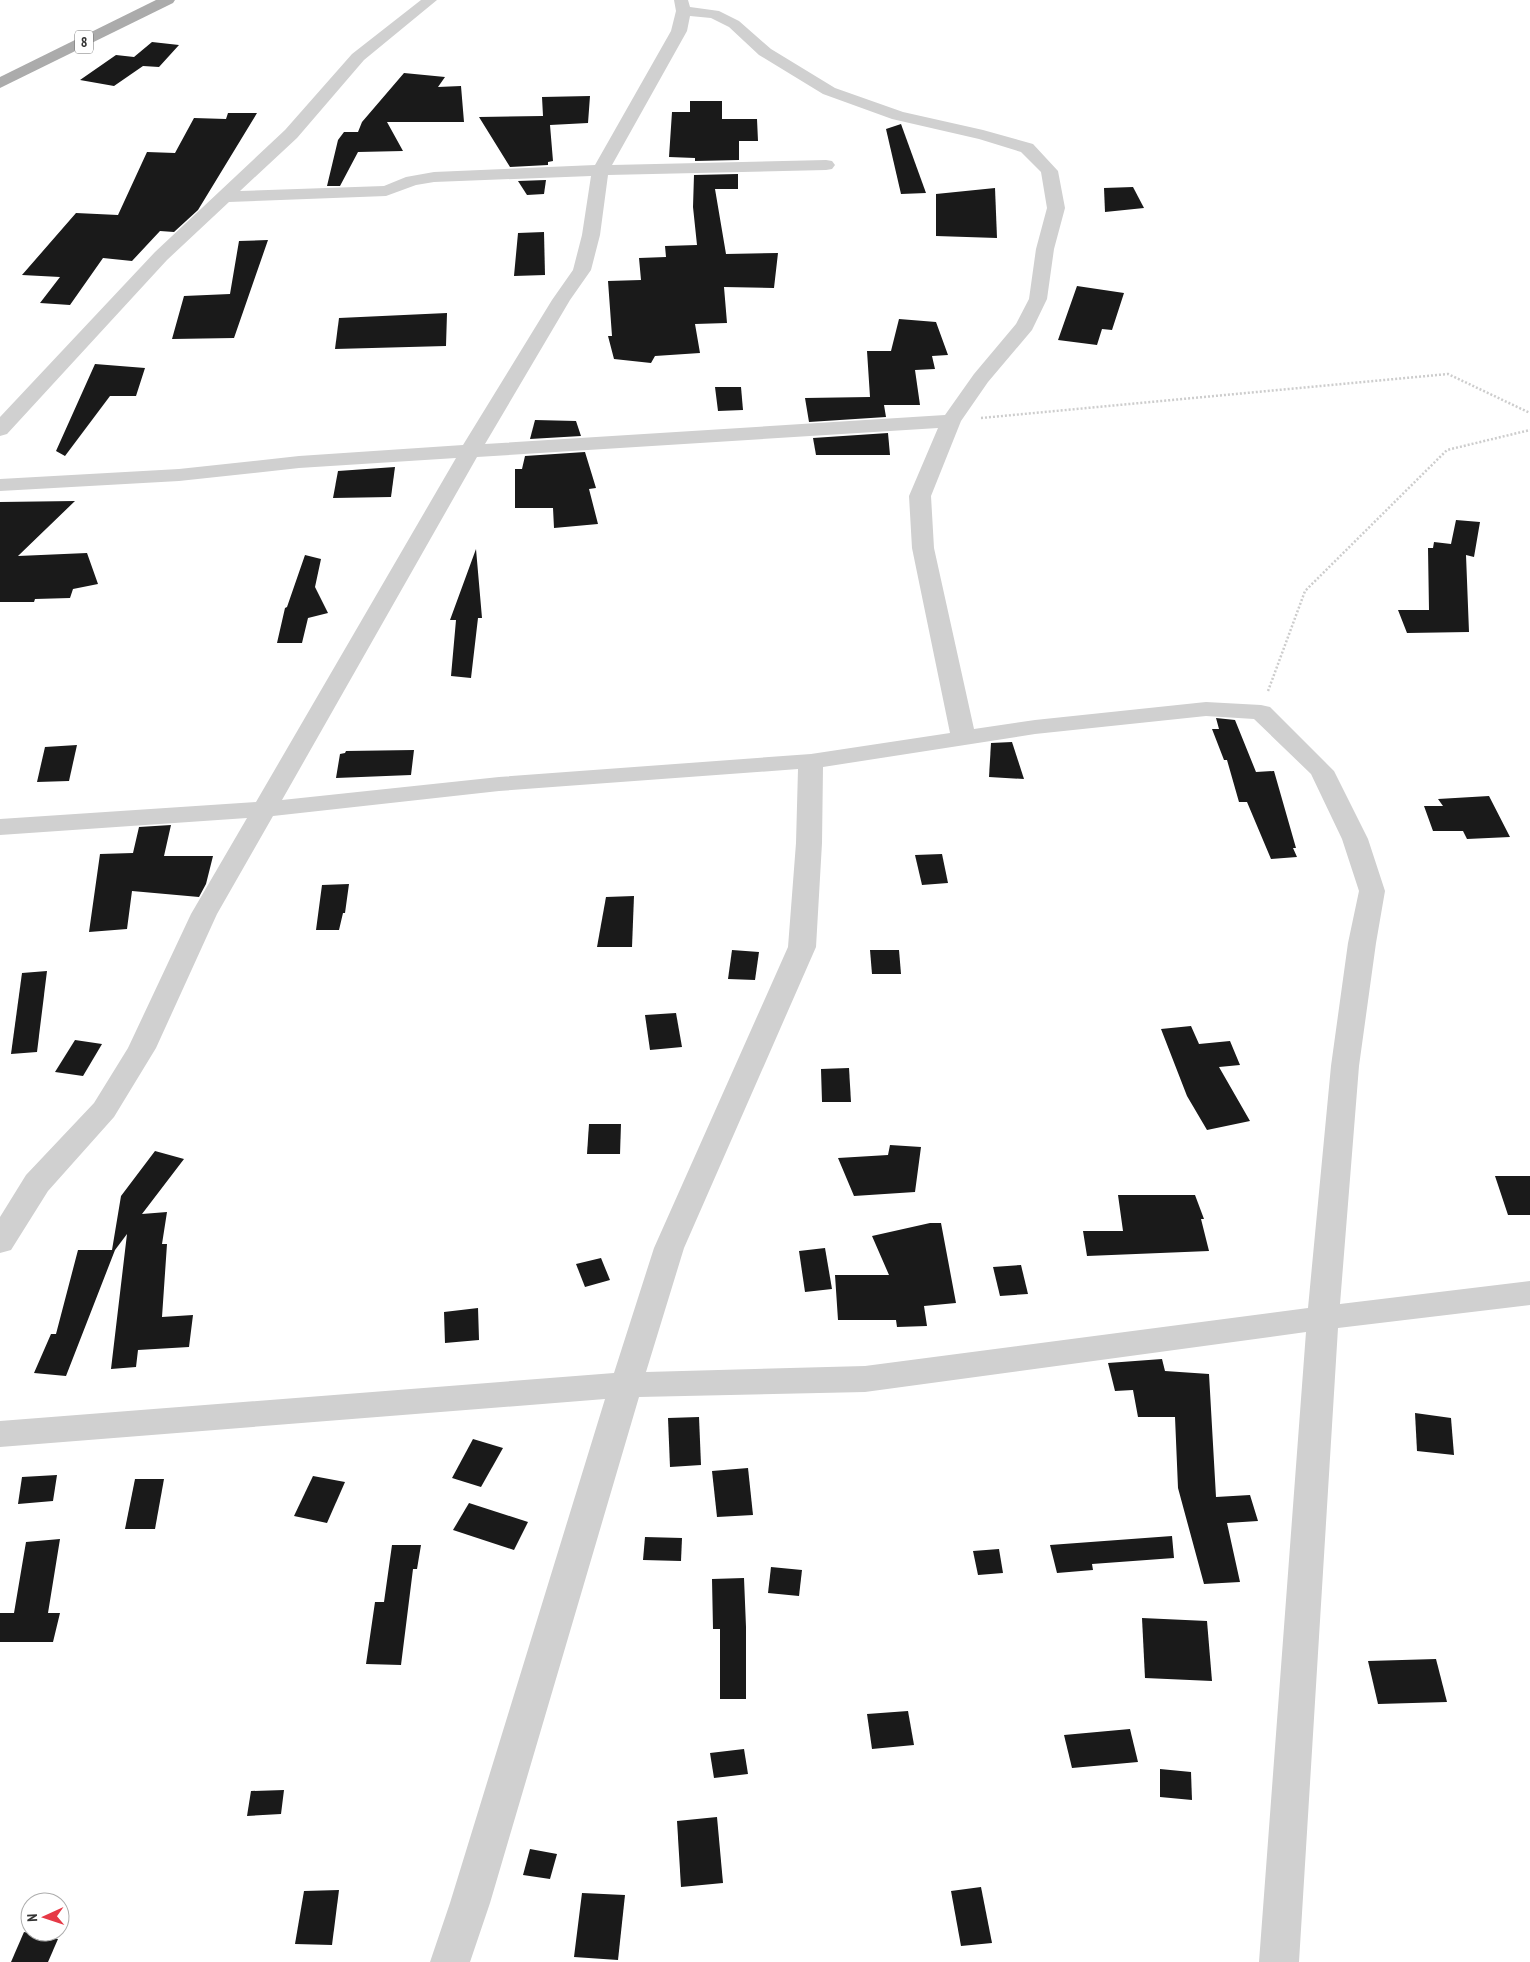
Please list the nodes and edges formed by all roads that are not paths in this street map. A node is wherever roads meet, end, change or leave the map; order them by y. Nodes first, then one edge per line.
1 (168, 0) edge
2 (430, 0) edge
3 (683, 5) edge
4 (0, 84) edge
5 (826, 165) dead end
6 (600, 171) junction
7 (224, 197) junction
8 (951, 421) junction
9 (0, 430) edge
10 (471, 450) junction
11 (0, 486) edge
12 (963, 736) junction
13 (811, 761) junction
14 (266, 809) junction
15 (0, 827) edge
16 (0, 1242) edge
17 (1530, 1293) edge
18 (1323, 1318) junction
19 (626, 1385) junction
20 (0, 1434) edge
21 (450, 1962) edge
22 (1279, 1962) edge

1 - 4 main road, 8
2 - 7 street
3 - 6 street
3 - 8 street
5 - 6 street
6 - 7 street
6 - 10 street
7 - 9 street
8 - 10 street
8 - 12 street
10 - 11 street
10 - 14 street
12 - 13 street
12 - 18 street
13 - 14 street
13 - 19 street
14 - 15 street
14 - 16 street
17 - 18 street
18 - 19 street
18 - 22 street
19 - 20 street
19 - 21 street

